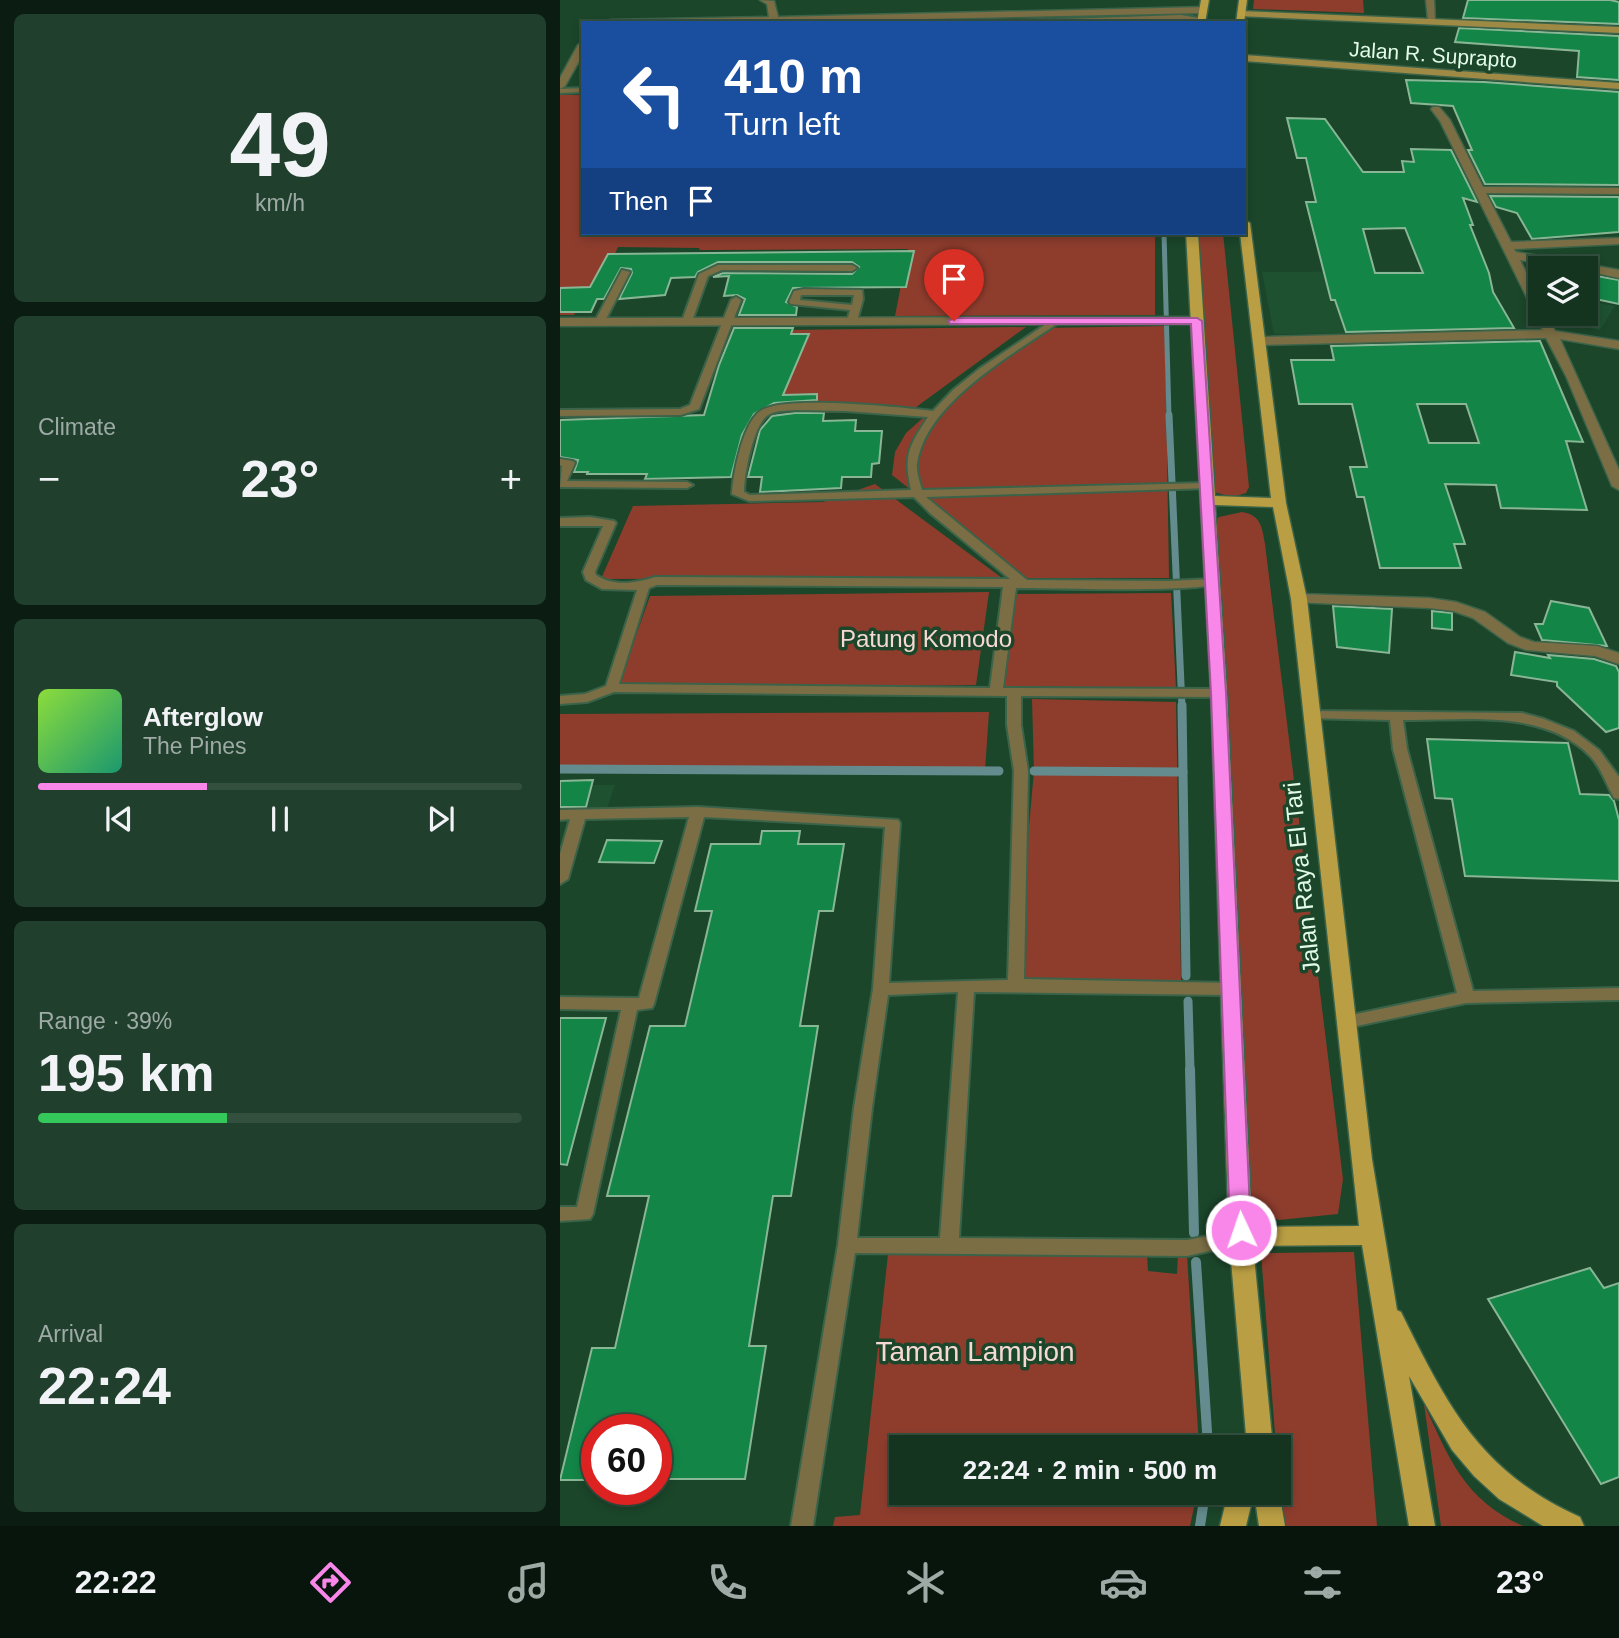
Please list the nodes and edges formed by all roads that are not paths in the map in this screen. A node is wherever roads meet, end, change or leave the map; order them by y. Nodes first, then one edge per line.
1 (764, 0) edge
2 (1205, 0) edge
3 (1243, 0) edge
4 (1430, 0) edge
5 (1202, 17) edge
6 (774, 18) junction
7 (1241, 19) edge
8 (1432, 20) junction
9 (676, 21) edge
10 (1024, 21) edge
11 (1619, 30) edge
12 (581, 49) edge
13 (1246, 58) edge
14 (1619, 86) edge
15 (560, 88) edge
16 (581, 90) edge
17 (1436, 108) dead end
18 (1478, 190) junction
19 (1619, 191) edge
20 (1192, 235) edge
21 (1246, 235) edge
22 (1619, 241) edge
23 (1510, 251) junction
24 (852, 268) dead end
25 (625, 272) dead end
26 (1619, 274) edge
27 (1528, 288) edge
28 (736, 300) dead end
29 (856, 308) junction
30 (560, 321) edge
31 (600, 321) junction
32 (687, 321) junction
33 (728, 321) junction
34 (852, 321) junction
35 (1055, 321) junction
36 (1189, 321) junction
37 (1546, 326) edge
38 (1550, 334) junction
39 (1260, 341) junction
40 (1619, 345) edge
41 (560, 414) edge
42 (934, 414) junction
43 (560, 462) edge
44 (560, 484) edge
45 (687, 485) dead end
46 (1619, 486) edge
47 (917, 492) junction
48 (1207, 493) junction
49 (1279, 503) junction
50 (560, 523) edge
51 (1016, 583) junction
52 (1211, 583) junction
53 (644, 586) junction
54 (1299, 599) junction
55 (1619, 659) edge
56 (614, 687) junction
57 (996, 692) junction
58 (1014, 693) junction
59 (1219, 693) junction
60 (560, 699) edge
61 (1312, 715) junction
62 (1396, 716) junction
63 (1619, 795) edge
64 (698, 812) junction
65 (560, 815) edge
66 (579, 815) junction
67 (560, 879) edge
68 (1016, 985) junction
69 (966, 988) junction
70 (881, 989) junction
71 (1229, 989) junction
72 (1619, 994) edge
73 (1466, 997) junction
74 (560, 1003) edge
75 (629, 1004) junction
76 (1347, 1022) junction
77 (560, 1214) edge
78 (1372, 1235) junction
79 (1241, 1237) junction
80 (847, 1245) junction
81 (949, 1246) junction
82 (1384, 1300) junction
83 (1256, 1435) edge
84 (1238, 1505) edge
85 (1269, 1505) edge
86 (802, 1526) edge
87 (1233, 1526) edge
88 (1272, 1526) edge
89 (1422, 1526) edge
90 (1571, 1526) edge

1 - 6 street
2 - 5 main road
3 - 7 main road
4 - 8 street
5 - 6 street
5 - 10 lane
6 - 9 street
7 - 8 main road
8 - 11 main road
12 - 15 street
13 - 14 main road, Jalan R. Suprapto
15 - 16 lane
17 - 18 street
18 - 19 street
18 - 23 street
20 - 36 main road
21 - 39 main road, Jalan Raya El Tari
22 - 23 street
23 - 26 street
23 - 27 street
24 - 32 lane
25 - 31 lane
28 - 33 lane
29 - 29 lane
29 - 34 lane
30 - 31 street
31 - 32 street
32 - 33 street
33 - 34 street
33 - 41 lane
34 - 35 street
35 - 36 street
35 - 42 lane
36 - 48 main road
37 - 38 street
38 - 39 street
38 - 40 street
38 - 46 street
39 - 49 main road, Jalan Raya El Tari
42 - 47 lane
42 - 47 lane
43 - 44 lane
44 - 45 lane
47 - 48 lane
47 - 51 lane
48 - 49 main road
48 - 52 main road
49 - 54 main road, Jalan Raya El Tari
50 - 53 lane
51 - 52 lane
51 - 53 lane
51 - 57 lane
52 - 59 main road
53 - 56 lane
54 - 55 street
54 - 61 main road, Jalan Raya El Tari
56 - 57 lane
56 - 60 lane
57 - 58 lane
58 - 59 lane
58 - 68 lane
59 - 71 main road
61 - 62 lane
61 - 76 main road, Jalan Raya El Tari
62 - 63 lane
62 - 73 lane
64 - 66 lane
64 - 70 lane
64 - 75 lane
65 - 66 lane
66 - 67 lane
68 - 69 lane
68 - 71 lane
69 - 70 lane
69 - 81 lane
70 - 80 lane
71 - 79 main road
72 - 73 lane
73 - 76 lane
74 - 75 lane
75 - 77 lane
76 - 78 main road, Jalan Raya El Tari
78 - 79 main road
78 - 82 main road, Jalan Raya El Tari
79 - 81 lane
79 - 83 main road
80 - 81 lane
80 - 86 lane
82 - 89 main road, Jalan Raya El Tari
82 - 90 main road
84 - 87 main road
85 - 88 main road

